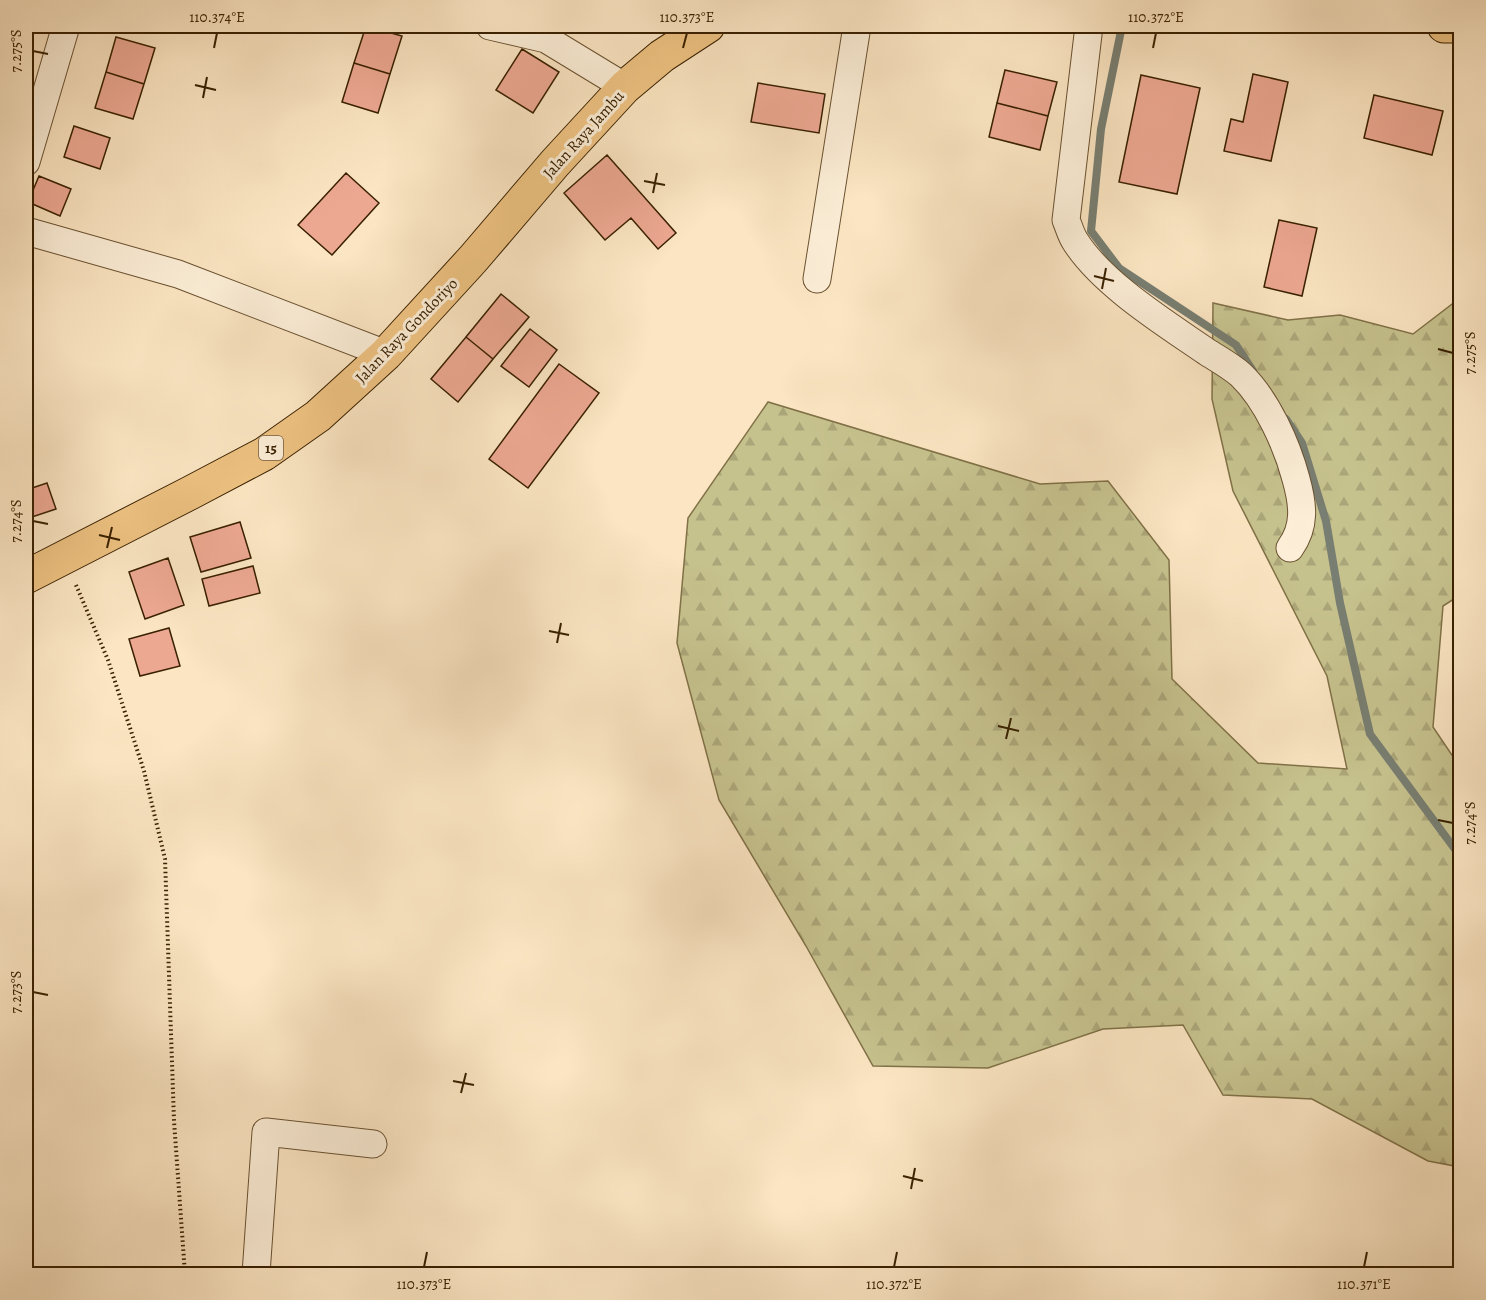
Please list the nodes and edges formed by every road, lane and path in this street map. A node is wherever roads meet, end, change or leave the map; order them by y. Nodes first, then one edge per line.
1 (66, 26) edge
2 (490, 26) edge
3 (678, 26) edge
4 (708, 26) edge
5 (857, 26) edge
6 (1089, 26) edge
7 (1444, 26) edge
8 (1461, 26) edge
9 (662, 56) junction
10 (625, 87) junction
11 (26, 162) edge
12 (26, 231) edge
13 (473, 259) joint
14 (817, 279) dead end
15 (386, 354) junction
16 (1290, 548) dead end
17 (63, 557) junction
18 (26, 577) edge
19 (373, 1144) dead end
20 (185, 1275) edge
21 (256, 1275) edge

1 - 11 street
2 - 10 street
3 - 9 street
4 - 9 highway, Jalan Raya Jambu / 15
5 - 14 street
6 - 16 street
7 - 8 highway
9 - 10 highway, Jalan Raya Jambu / 15
10 - 13 highway, Jalan Raya Jambu / 15
12 - 15 street
13 - 15 highway, Jalan Raya Gondoriyo / 15
15 - 17 highway, Jalan Raya Gondoriyo / 15
17 - 18 highway, Jalan Raya Gondoriyo / 15
17 - 20 path
19 - 21 street

